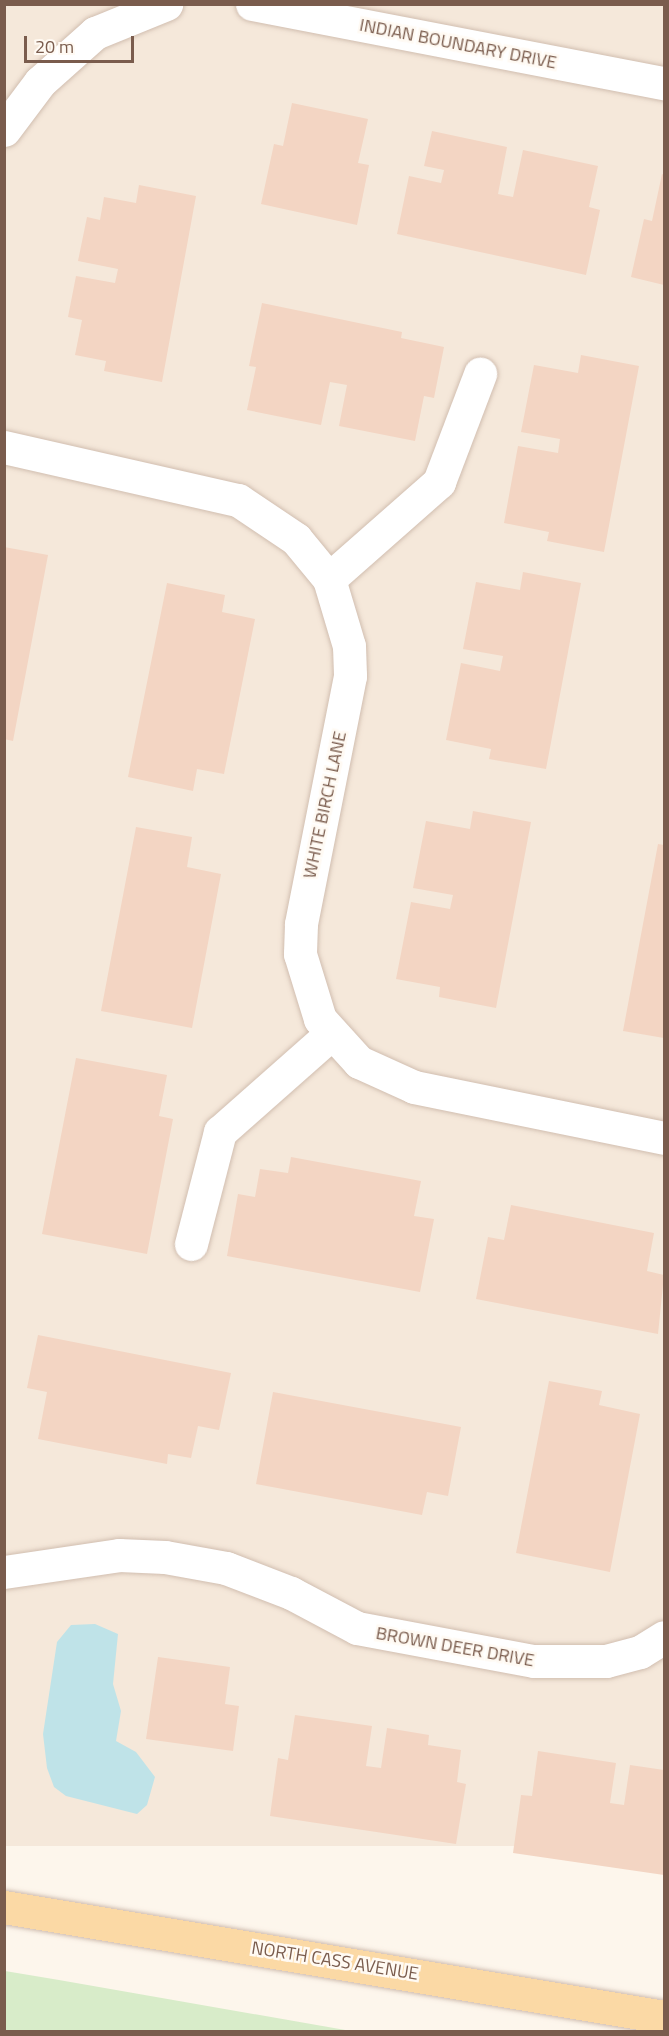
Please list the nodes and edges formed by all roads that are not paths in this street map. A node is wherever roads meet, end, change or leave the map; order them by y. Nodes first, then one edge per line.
1 (166, 4) edge
2 (252, 4) edge
3 (664, 83) edge
4 (4, 130) edge
5 (480, 375) dead end
6 (4, 447) edge
7 (329, 579) junction
8 (332, 1033) junction
9 (664, 1137) edge
10 (191, 1244) dead end
11 (4, 1572) edge
12 (664, 1637) edge
13 (4, 1907) edge
14 (664, 2017) edge

1 - 4 street
2 - 3 street, INDIAN BOUNDARY DRIVE
5 - 7 street
6 - 7 street, WHITE BIRCH LANE
7 - 8 street, WHITE BIRCH LANE
8 - 9 street, WHITE BIRCH LANE
8 - 10 street
11 - 12 street, BROWN DEER DRIVE
13 - 14 main road, NORTH CASS AVENUE

